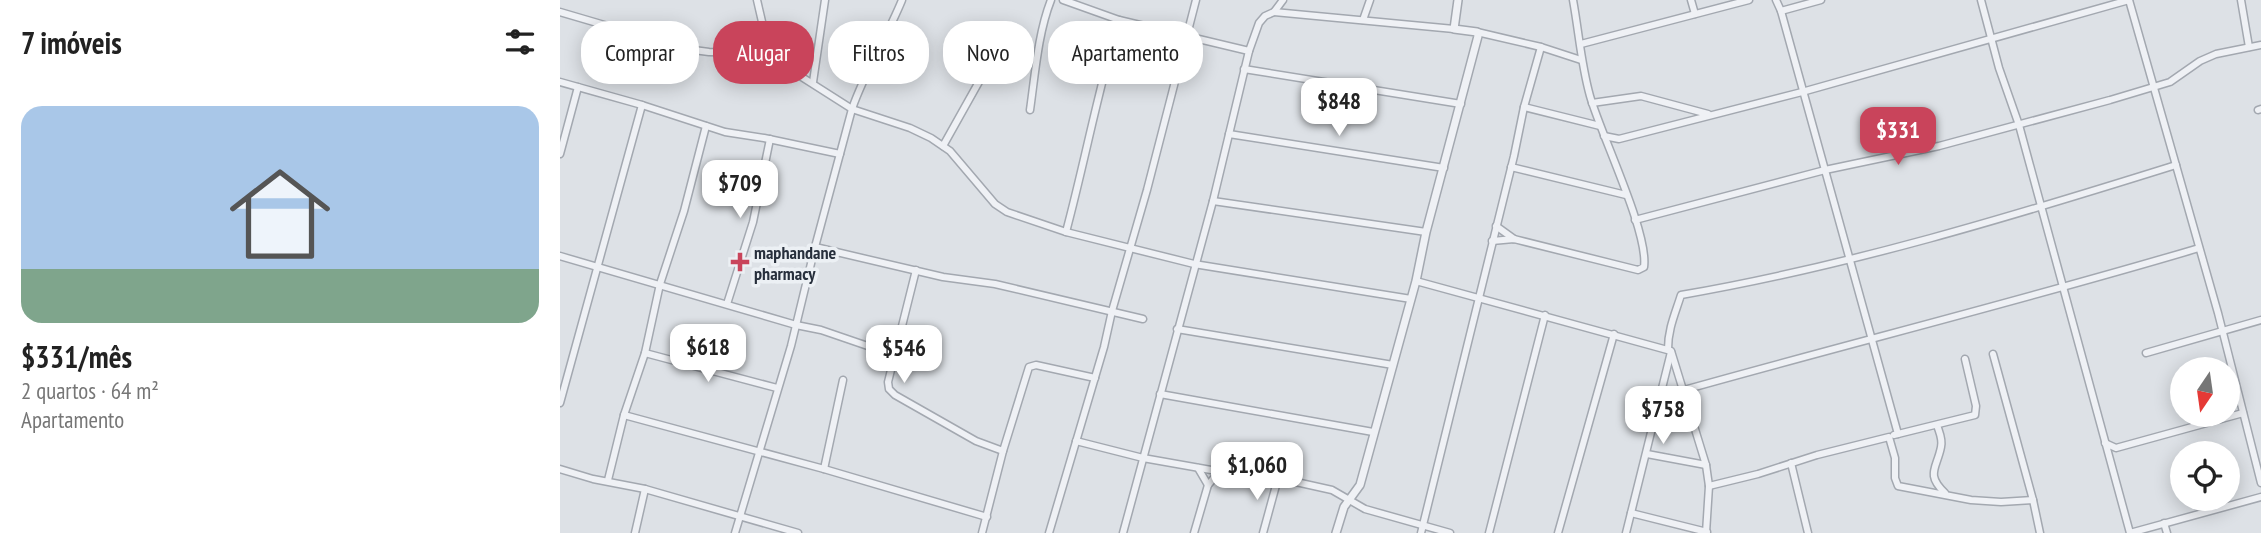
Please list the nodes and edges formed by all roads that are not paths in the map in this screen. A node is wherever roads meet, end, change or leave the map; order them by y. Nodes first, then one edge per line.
1 (757, 0) edge
2 (825, 0) edge
3 (902, 0) edge
4 (1051, 0) edge
5 (1063, 0) edge
6 (1196, 0) edge
7 (1283, 0) edge
8 (1370, 0) edge
9 (1458, 0) edge
10 (1573, 0) edge
11 (1691, 0) edge
12 (1749, 0) edge
13 (1776, 0) edge
14 (1782, 0) edge
15 (1821, 0) edge
16 (1981, 0) edge
17 (2129, 0) edge
18 (2241, 0) edge
19 (1781, 10) junction
20 (560, 12) edge
21 (1274, 12) junction
22 (1695, 14) junction
23 (1119, 20) junction
24 (1363, 20) junction
25 (762, 21) edge
26 (1123, 21) edge
27 (1191, 21) edge
28 (1454, 29) junction
29 (1477, 32) junction
30 (1991, 39) junction
31 (1203, 40) edge
32 (1581, 44) junction
33 (2261, 45) edge
34 (1541, 47) junction
35 (2249, 47) junction
36 (1249, 51) junction
37 (713, 52) edge
38 (1581, 60) junction
39 (1244, 69) junction
40 (814, 75) edge
41 (560, 82) edge
42 (814, 83) edge
43 (978, 84) edge
44 (1175, 84) edge
45 (2153, 86) junction
46 (578, 87) junction
47 (1802, 92) junction
48 (1592, 103) junction
49 (1461, 104) junction
50 (642, 105) junction
51 (1524, 107) junction
52 (852, 109) junction
53 (1030, 110) dead end
54 (1709, 115) junction
55 (2020, 125) junction
56 (706, 126) junction
57 (1600, 126) junction
58 (1229, 134) junction
59 (1604, 136) junction
60 (770, 139) junction
61 (1619, 139) junction
62 (943, 146) junction
63 (1610, 152) junction
64 (560, 154) edge
65 (840, 154) junction
66 (2176, 165) junction
67 (1511, 167) junction
68 (1444, 168) junction
69 (1825, 170) junction
70 (1626, 195) junction
71 (1213, 201) junction
72 (2040, 207) junction
73 (1635, 220) junction
74 (1496, 226) junction
75 (1066, 232) junction
76 (1426, 232) junction
77 (1514, 239) junction
78 (1492, 241) junction
79 (1130, 246) junction
80 (815, 247) junction
81 (2199, 248) junction
82 (560, 256) edge
83 (1849, 258) junction
84 (1194, 264) junction
85 (598, 266) junction
86 (916, 270) junction
87 (1416, 281) junction
88 (660, 284) junction
89 (2064, 288) junction
90 (1411, 299) junction
91 (1479, 299) junction
92 (727, 304) junction
93 (1112, 311) junction
94 (1545, 315) junction
95 (1143, 319) dead end
96 (2261, 320) edge
97 (796, 325) junction
98 (1177, 329) junction
99 (2223, 331) junction
100 (1614, 334) junction
101 (1871, 338) junction
102 (1670, 350) junction
103 (2146, 352) dead end
104 (645, 353) junction
105 (1993, 354) dead end
106 (894, 355) junction
107 (1965, 359) dead end
108 (1393, 365) junction
109 (1095, 378) junction
110 (843, 380) dead end
111 (778, 388) junction
112 (1684, 390) junction
113 (1160, 394) junction
114 (560, 403) edge
115 (2243, 413) junction
116 (624, 415) junction
117 (1937, 425) junction
118 (1373, 432) junction
119 (1898, 434) junction
120 (1889, 437) junction
121 (1076, 441) junction
122 (2105, 443) junction
123 (2116, 448) junction
124 (1003, 451) junction
125 (760, 452) junction
126 (1647, 454) junction
127 (1143, 458) junction
128 (2109, 459) junction
129 (1791, 463) junction
130 (1706, 465) junction
131 (1198, 468) junction
132 (560, 469) edge
133 (824, 469) junction
134 (1220, 471) junction
135 (1278, 478) junction
136 (608, 480) junction
137 (2261, 483) edge
138 (1208, 485) junction
139 (1709, 486) junction
140 (645, 489) junction
141 (1947, 494) junction
142 (2261, 497) edge
143 (1350, 500) junction
144 (2033, 500) junction
145 (1631, 513) junction
146 (740, 516) junction
147 (987, 517) junction
148 (2164, 523) junction
149 (1422, 529) edge
150 (1707, 532) edge
151 (635, 533) edge
152 (736, 533) edge
153 (799, 533) edge
154 (982, 533) edge
155 (1049, 533) edge
156 (1123, 533) edge
157 (1194, 533) edge
158 (1263, 533) edge
159 (1336, 533) edge
160 (1450, 533) edge
161 (1489, 533) edge
162 (1558, 533) edge
163 (1626, 533) edge
164 (1808, 533) edge
165 (2040, 533) edge
166 (2167, 533) edge

1 - 25 street
2 - 40 street
3 - 52 street
4 - 53 street
5 - 23 street
6 - 27 street
7 - 21 street
8 - 24 street
9 - 28 street
10 - 32 street
11 - 22 street
12 - 22 street
13 - 19 street
14 - 19 street
15 - 19 street
16 - 30 street
17 - 30 street
17 - 45 street
18 - 35 street
19 - 47 street
20 - 37 street
21 - 24 street
21 - 36 street
22 - 32 street
23 - 26 street
23 - 75 street
24 - 28 street
28 - 29 street
29 - 34 street
29 - 49 street
30 - 47 street
30 - 55 street
31 - 36 street
32 - 38 street
33 - 35 street
34 - 38 street
34 - 51 street
35 - 45 street
36 - 39 street
38 - 48 street
39 - 49 street
39 - 58 street
41 - 46 street
42 - 52 street
43 - 62 street
44 - 79 street
45 - 55 street
45 - 66 street
46 - 50 street
46 - 64 street
47 - 54 street
47 - 69 street
48 - 54 street
48 - 57 street
49 - 68 street
50 - 56 street
50 - 85 street
51 - 57 street
51 - 67 street
52 - 62 street
52 - 65 street
54 - 61 street
55 - 69 street
55 - 72 street
56 - 60 street
56 - 88 street
57 - 59 street
58 - 68 street
58 - 71 street
59 - 61 street
59 - 63 street
60 - 65 street
60 - 92 street
61 - 63 street
62 - 75 street
63 - 70 street
65 - 80 street
66 - 72 street
66 - 81 street
67 - 70 street
67 - 74 street
68 - 76 street
69 - 73 street
69 - 83 street
70 - 73 street
71 - 76 street
71 - 84 street
72 - 83 street
72 - 89 street
73 - 77 street
74 - 77 street
74 - 78 street
75 - 79 street
76 - 87 street
77 - 78 street
78 - 91 street
79 - 84 street
79 - 93 street
80 - 86 street
80 - 97 street
81 - 89 street
81 - 99 street
82 - 85 street
83 - 101 street
83 - 102 street
84 - 90 street
84 - 98 street
85 - 88 street
85 - 114 street
86 - 93 street
86 - 106 street
87 - 90 street
87 - 91 street
88 - 92 street
88 - 104 street
89 - 101 street
89 - 122 street
90 - 108 street
91 - 94 street
91 - 149 street
92 - 97 street
93 - 95 street
93 - 109 street
94 - 100 street
94 - 161 street
96 - 99 street
97 - 106 street
97 - 111 street
98 - 108 street
98 - 113 street
99 - 103 street
99 - 115 street
100 - 102 street
100 - 162 street
101 - 112 street
101 - 119 street
102 - 112 street
102 - 126 street
104 - 111 street
104 - 116 street
105 - 144 street
106 - 124 street
107 - 117 street
108 - 118 street
109 - 121 street
109 - 124 street
110 - 133 street
111 - 125 street
112 - 130 street
113 - 118 street
113 - 127 street
115 - 123 street
115 - 137 street
116 - 125 street
116 - 136 street
117 - 119 street
117 - 141 street
118 - 143 street
119 - 120 street
120 - 129 street
120 - 141 street
121 - 127 street
121 - 155 street
122 - 123 street
122 - 128 street
123 - 128 street
124 - 147 street
125 - 133 street
125 - 146 street
126 - 130 street
126 - 145 street
127 - 131 street
127 - 156 street
128 - 148 street
129 - 139 street
129 - 164 street
130 - 139 street
131 - 134 street
131 - 138 street
132 - 136 street
133 - 147 street
134 - 135 street
134 - 138 street
135 - 143 street
135 - 158 street
136 - 140 street
138 - 157 street
139 - 150 street
140 - 146 street
140 - 151 street
141 - 144 street
142 - 148 street
143 - 149 street
143 - 159 street
144 - 165 street
145 - 150 street
145 - 163 street
146 - 152 street
146 - 153 street
147 - 154 street
148 - 166 street
149 - 160 street

